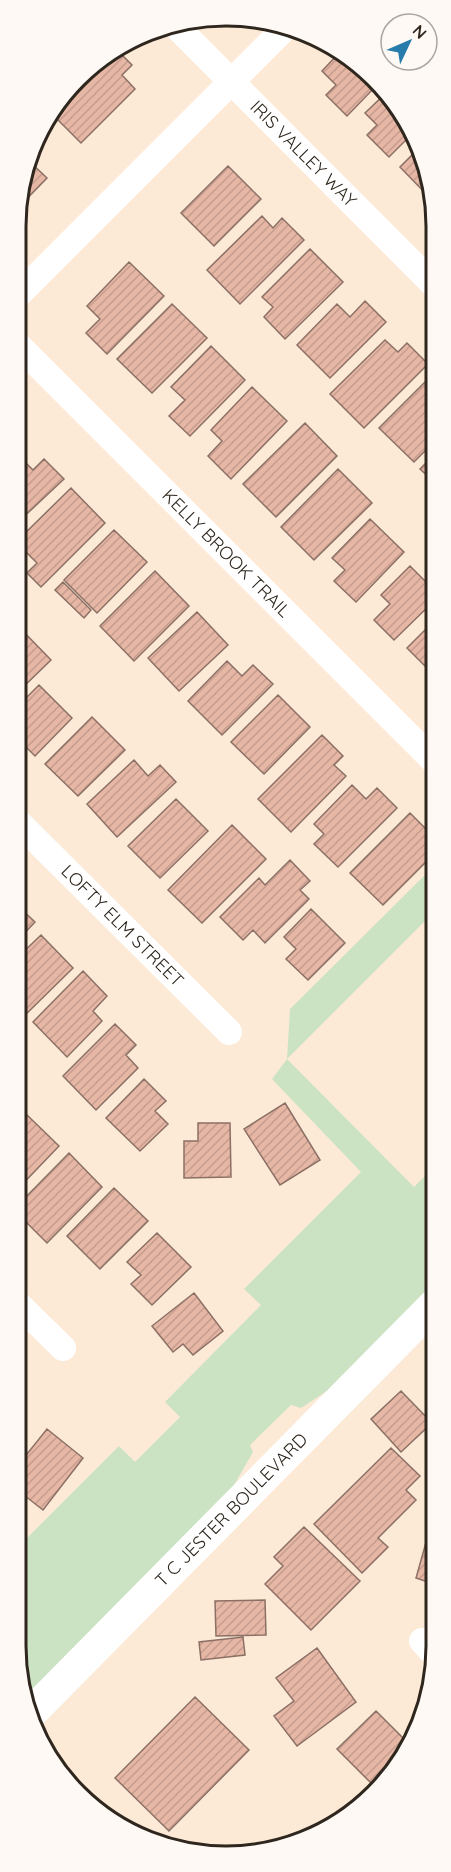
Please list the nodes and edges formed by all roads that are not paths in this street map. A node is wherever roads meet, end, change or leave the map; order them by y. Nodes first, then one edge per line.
1 (181, 31) edge
2 (280, 33) edge
3 (231, 81) junction
4 (426, 277) edge
5 (26, 287) edge
6 (26, 353) edge
7 (426, 753) edge
8 (26, 830) edge
9 (228, 1032) dead end
10 (26, 1312) edge
11 (426, 1313) edge
12 (63, 1348) dead end
13 (35, 1708) edge

1 - 3 street, IRIS VALLEY WAY
2 - 3 street
3 - 4 street, IRIS VALLEY WAY
3 - 5 street
6 - 7 street, KELLY BROOK TRAIL
8 - 9 street, LOFTY ELM STREET
10 - 12 street
11 - 13 street, T C JESTER BOULEVARD

